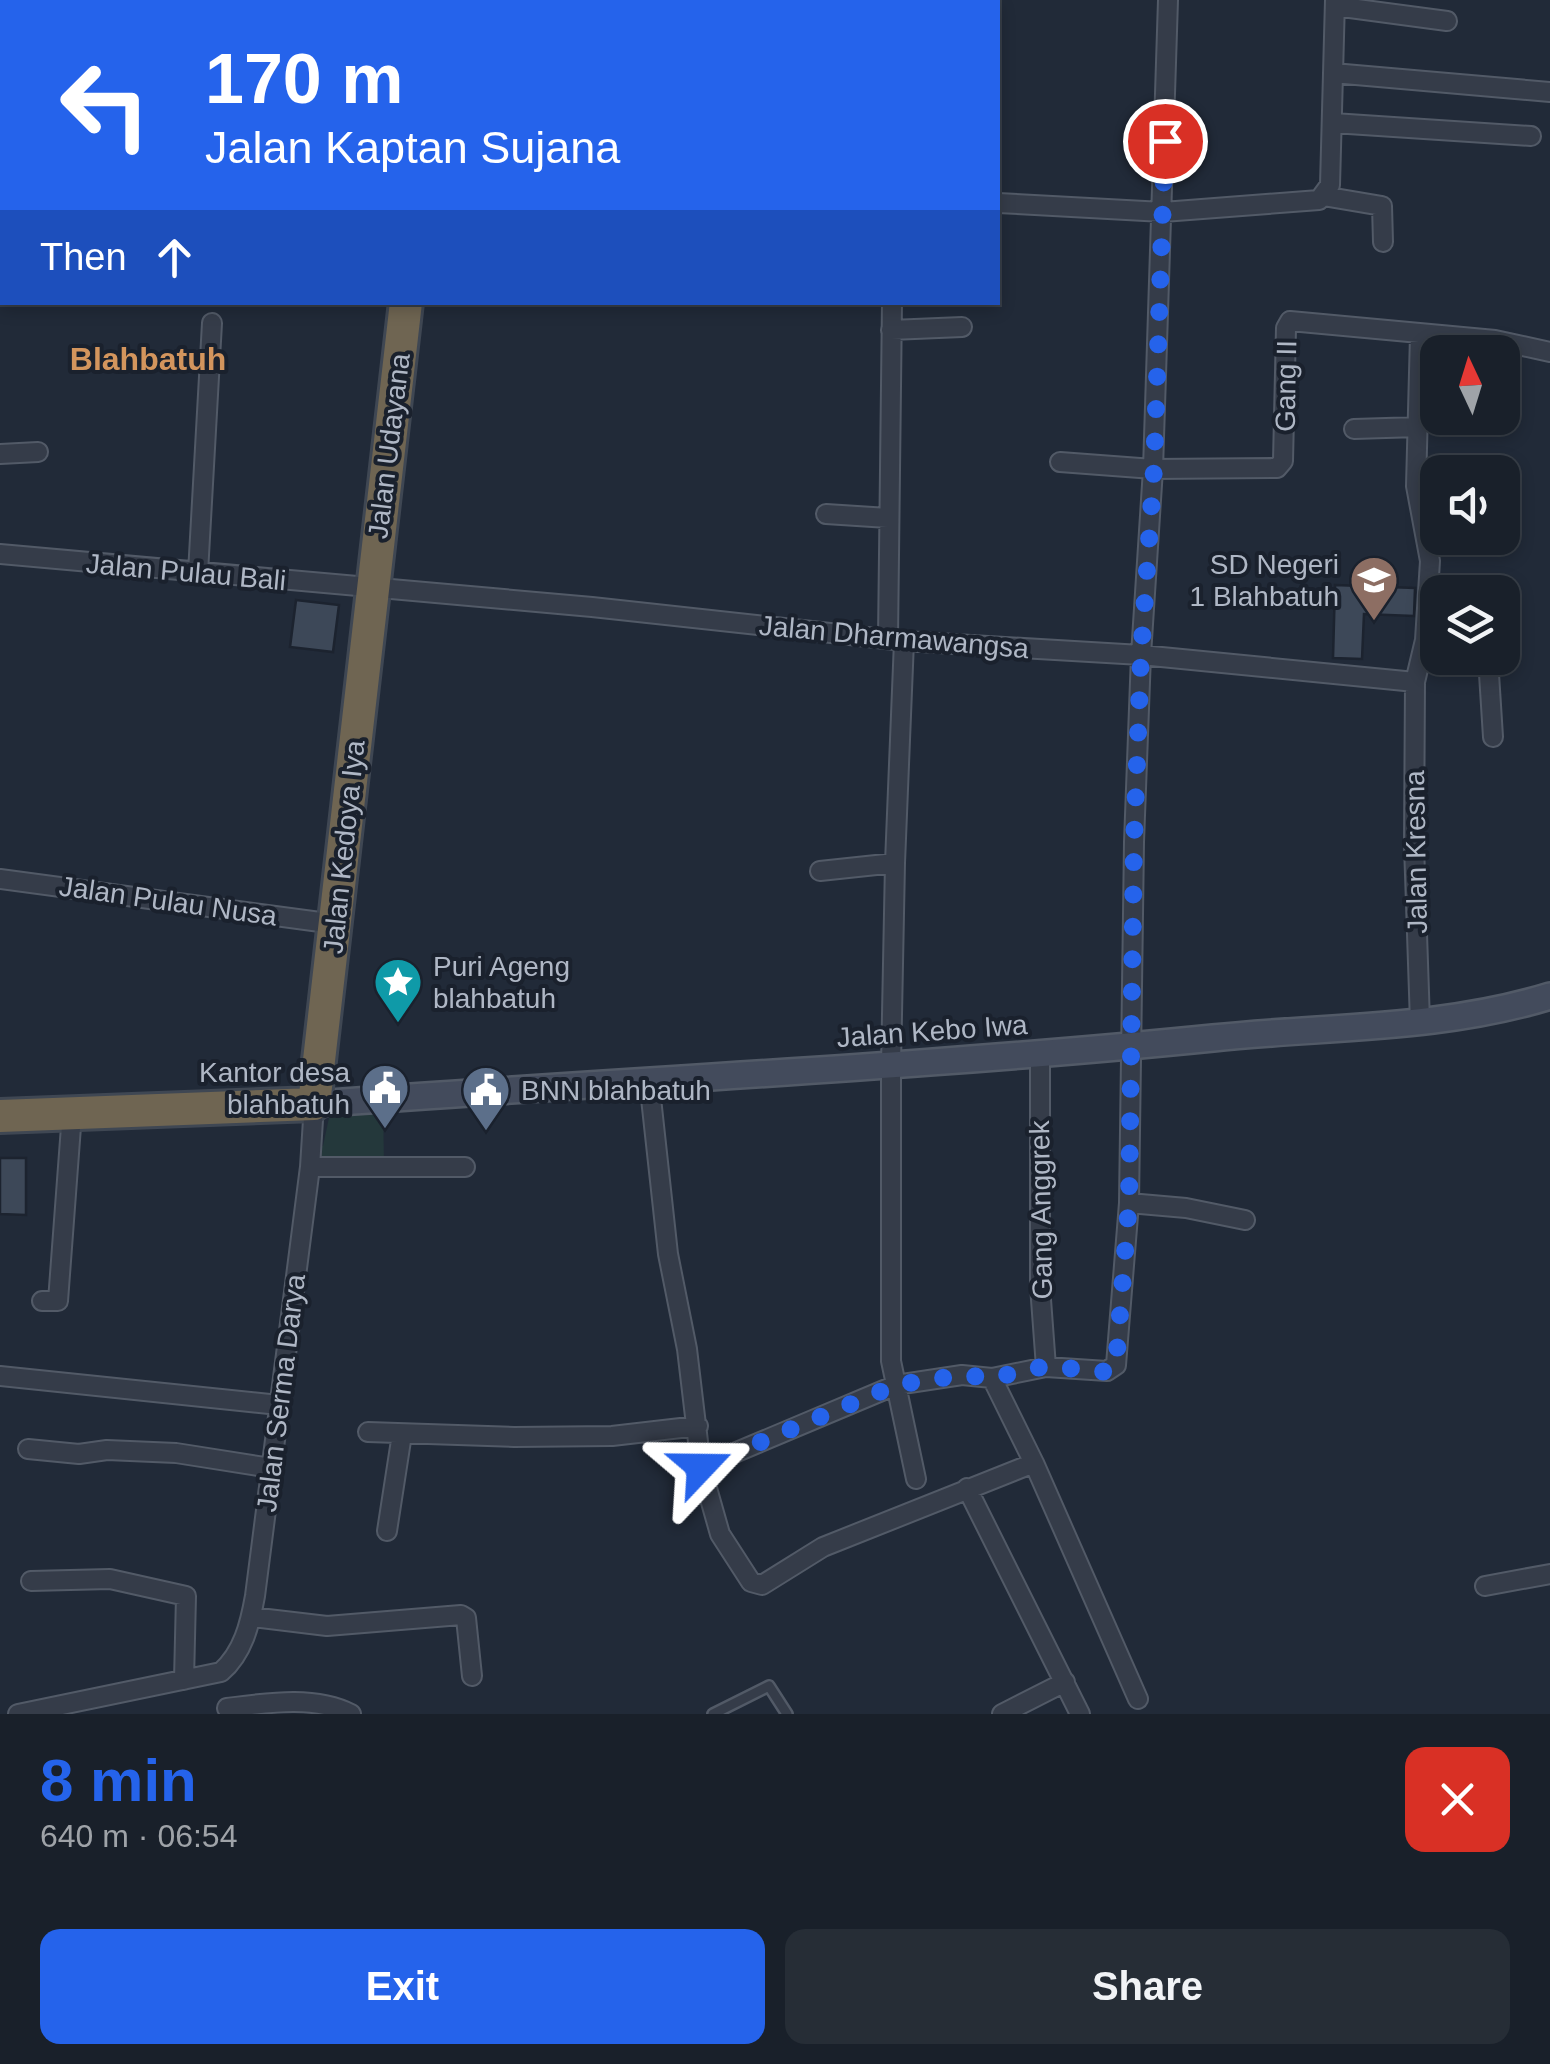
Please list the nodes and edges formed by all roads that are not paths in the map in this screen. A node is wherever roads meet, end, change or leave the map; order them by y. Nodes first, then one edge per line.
1 (1168, 0) edge
2 (1335, 3) edge
3 (1447, 21) dead end
4 (1332, 72) junction
5 (1550, 92) edge
6 (1333, 123) junction
7 (1531, 136) dead end
8 (1324, 196) junction
9 (1000, 203) edge
10 (1164, 212) junction
11 (1382, 242) dead end
12 (406, 305) edge
13 (892, 305) edge
14 (212, 323) dead end
15 (962, 327) dead end
16 (892, 330) junction
17 (1420, 336) joint
18 (1520, 345) edge
19 (1550, 352) edge
20 (1418, 426) junction
21 (1354, 429) dead end
22 (38, 452) dead end
23 (0, 454) edge
24 (1060, 462) dead end
25 (1154, 469) junction
26 (826, 514) dead end
27 (888, 518) junction
28 (0, 554) edge
29 (198, 572) junction
30 (1430, 575) edge
31 (373, 589) junction
32 (896, 640) junction
33 (1141, 655) junction
34 (1420, 669) edge
35 (1489, 675) edge
36 (1415, 682) junction
37 (1494, 736) dead end
38 (894, 863) junction
39 (820, 871) dead end
40 (0, 879) edge
41 (335, 924) junction
42 (1550, 996) edge
43 (1420, 1022) junction
44 (1129, 1046) junction
45 (1040, 1054) junction
46 (890, 1065) junction
47 (649, 1080) junction
48 (314, 1104) junction
49 (72, 1113) junction
50 (0, 1116) edge
51 (310, 1167) junction
52 (466, 1167) dead end
53 (1129, 1203) junction
54 (1245, 1220) dead end
55 (42, 1301) dead end
56 (1046, 1366) junction
57 (0, 1376) edge
58 (894, 1378) junction
59 (992, 1378) junction
60 (279, 1406) junction
61 (698, 1426) junction
62 (368, 1432) dead end
63 (402, 1434) junction
64 (28, 1449) dead end
65 (1034, 1463) junction
66 (701, 1467) junction
67 (271, 1468) junction
68 (916, 1479) dead end
69 (967, 1488) junction
70 (387, 1531) dead end
71 (1550, 1574) edge
72 (31, 1581) dead end
73 (1485, 1586) dead end
74 (252, 1616) junction
75 (221, 1672) junction
76 (472, 1676) dead end
77 (184, 1680) junction
78 (1065, 1682) junction
79 (1138, 1699) dead end
80 (227, 1711) edge
81 (18, 1714) edge
82 (351, 1714) edge
83 (714, 1714) edge
84 (786, 1714) edge
85 (1002, 1714) edge
86 (1080, 1714) edge

1 - 10 street
2 - 3 street
2 - 4 street
4 - 5 street
4 - 6 street
6 - 7 street
6 - 8 street
8 - 10 street
8 - 11 street
9 - 10 street
10 - 25 street
12 - 31 highway, Jalan Udayana
13 - 16 street
14 - 29 street
15 - 16 street
16 - 27 street
17 - 20 street, Jalan Kresna
17 - 25 street, Gang II
18 - 19 street, Gang II
20 - 21 street
20 - 30 street, Jalan Kresna
22 - 23 street
24 - 25 street
25 - 33 street
26 - 27 street
27 - 32 street
28 - 29 street, Jalan Pulau Bali
29 - 31 street, Jalan Pulau Bali
31 - 32 street, Jalan Dharmawangsa
31 - 41 highway, Jalan Kedoya Iya
32 - 33 street, Jalan Dharmawangsa
32 - 38 street
33 - 36 street, Jalan Dharmawangsa
33 - 44 street
34 - 36 street, Jalan Kresna
35 - 37 street
36 - 43 street, Jalan Kresna
38 - 39 street
38 - 46 street
40 - 41 street, Jalan Pulau Nusa
41 - 48 highway, Jalan Kedoya Iya
42 - 43 main road, Jalan Kebo Iwa
43 - 44 main road, Jalan Kebo Iwa
44 - 45 main road, Jalan Kebo Iwa
44 - 53 street
45 - 46 main road, Jalan Kebo Iwa
45 - 56 street, Gang Anggrek
46 - 47 main road, Jalan Kebo Iwa
46 - 58 street
47 - 48 main road, Jalan Kebo Iwa
47 - 61 street
48 - 49 highway
48 - 51 street, Jalan Serma Darya
49 - 50 highway
49 - 55 street
51 - 52 street
51 - 60 street, Jalan Serma Darya
53 - 54 street
53 - 56 street
56 - 59 street
57 - 60 street
58 - 59 street
58 - 66 street
58 - 68 street
59 - 65 street
60 - 67 street, Jalan Serma Darya
61 - 63 street
61 - 66 street
62 - 63 street
63 - 70 street
64 - 67 street
65 - 69 street
65 - 79 street
66 - 69 street
67 - 74 street, Jalan Serma Darya
69 - 78 street
71 - 73 street
72 - 77 street
74 - 75 street, Jalan Serma Darya
74 - 76 street
75 - 77 street
75 - 80 street
77 - 81 street
78 - 85 street
78 - 86 street
80 - 82 street
83 - 84 lane

